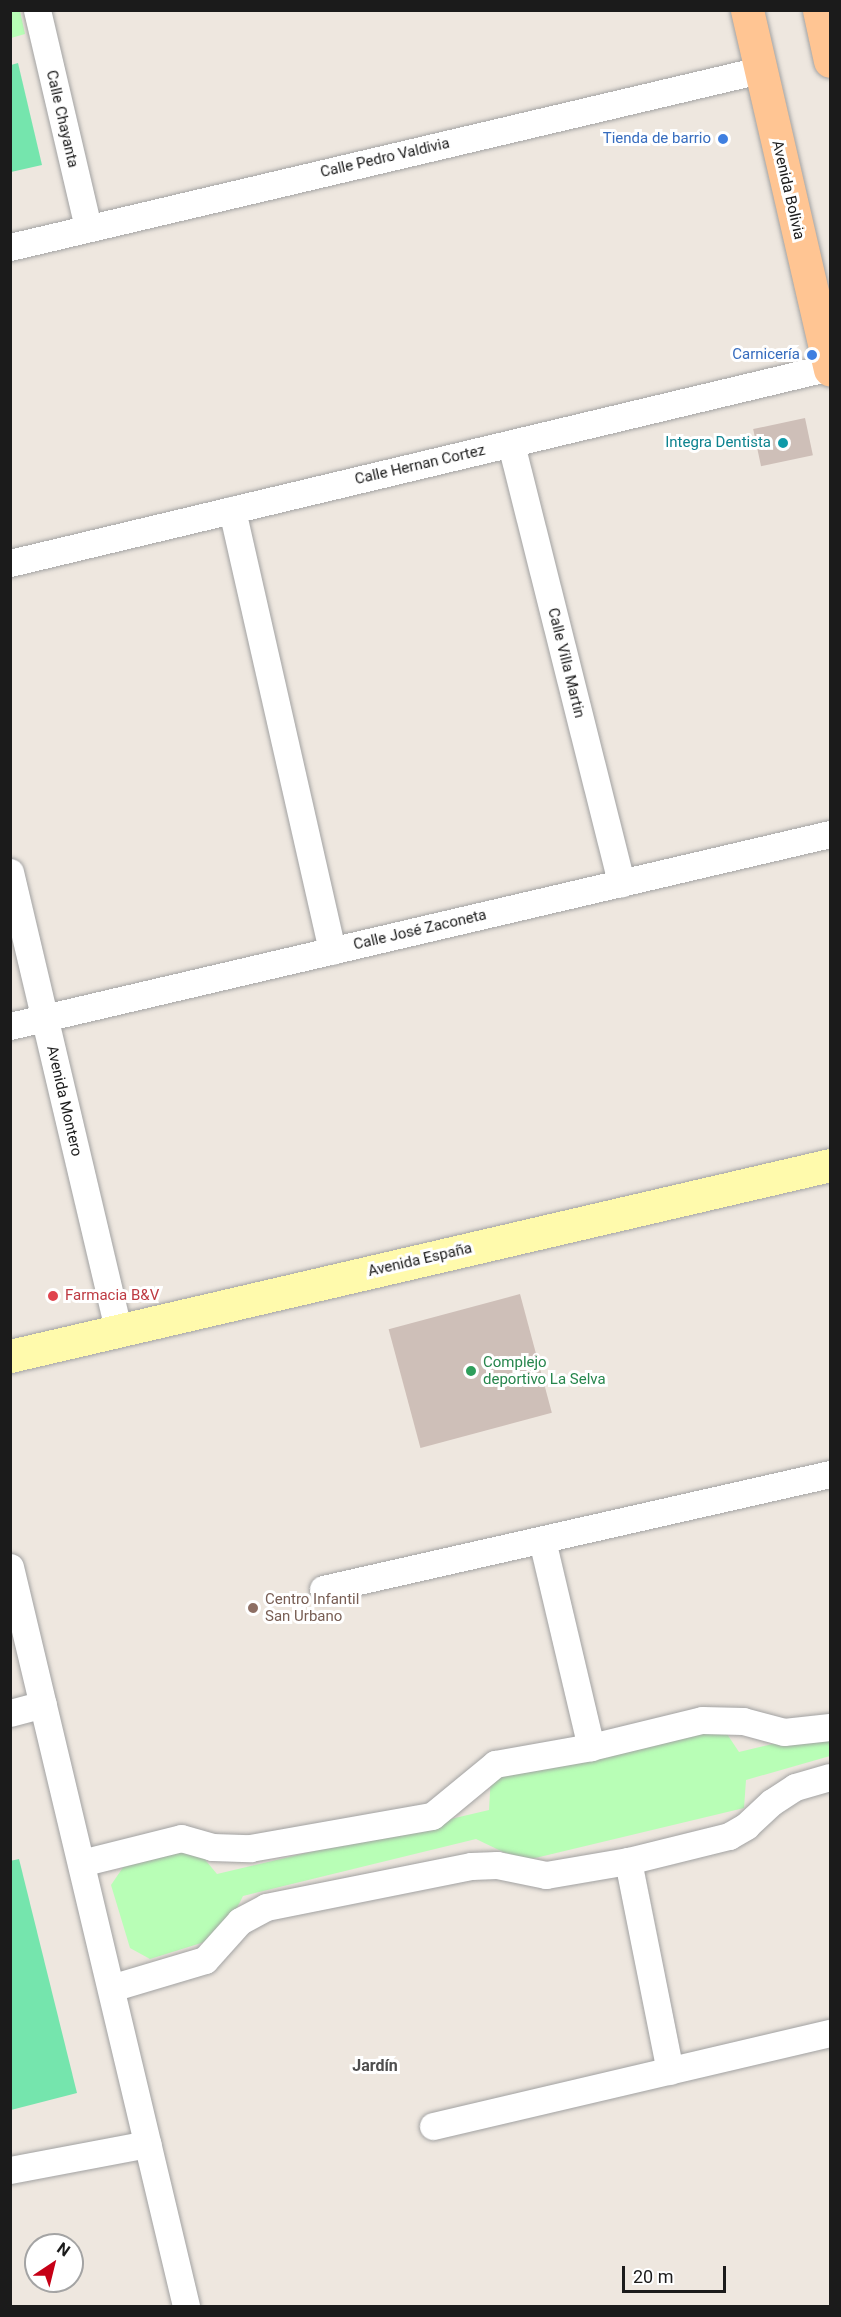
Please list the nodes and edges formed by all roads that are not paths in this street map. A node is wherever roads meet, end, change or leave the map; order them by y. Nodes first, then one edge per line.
1 (37, 10) edge
2 (747, 10) edge
3 (819, 10) edge
4 (831, 61) edge
5 (760, 70) junction
6 (88, 228) junction
7 (10, 247) edge
8 (830, 368) edge
9 (511, 444) junction
10 (232, 510) junction
11 (10, 563) edge
12 (831, 834) edge
13 (10, 872) edge
14 (621, 883) junction
15 (332, 951) junction
16 (44, 1018) junction
17 (10, 1026) edge
18 (831, 1165) edge
19 (118, 1330) junction
20 (10, 1356) edge
21 (831, 1474) edge
22 (542, 1540) junction
23 (10, 1567) edge
24 (323, 1589) dead end
25 (43, 1704) junction
26 (10, 1713) edge
27 (831, 1727) edge
28 (591, 1747) junction
29 (831, 1777) edge
30 (628, 1862) junction
31 (81, 1863) junction
32 (111, 1988) junction
33 (831, 2033) edge
34 (670, 2071) junction
35 (433, 2126) dead end
36 (148, 2144) junction
37 (10, 2170) edge
38 (186, 2307) edge

1 - 6 street, Calle Chayanta
2 - 5 main road, Avenida Bolivia
3 - 4 main road
5 - 6 street, Calle Pedro Valdivia
5 - 8 main road, Avenida Bolivia
6 - 7 street, Calle Pedro Valdivia
8 - 9 street, Calle Hernan Cortez
9 - 10 street, Calle Hernan Cortez
9 - 14 street, Calle Villa Martin
10 - 11 street, Calle Hernan Cortez
10 - 15 street
12 - 14 street, Calle José Zaconeta
13 - 16 street, Avenida Montero
14 - 15 street, Calle José Zaconeta
15 - 16 street, Calle José Zaconeta
16 - 17 street, Calle José Zaconeta
16 - 19 street, Avenida Montero
18 - 19 street, Avenida España
19 - 20 street, Avenida España
21 - 22 street
22 - 24 street
22 - 28 street
23 - 25 street
25 - 26 street
25 - 31 street
27 - 28 street
28 - 31 street
29 - 30 street
30 - 32 street
30 - 34 street
31 - 32 street
32 - 36 street
33 - 34 street
34 - 35 street
36 - 37 street
36 - 38 street

